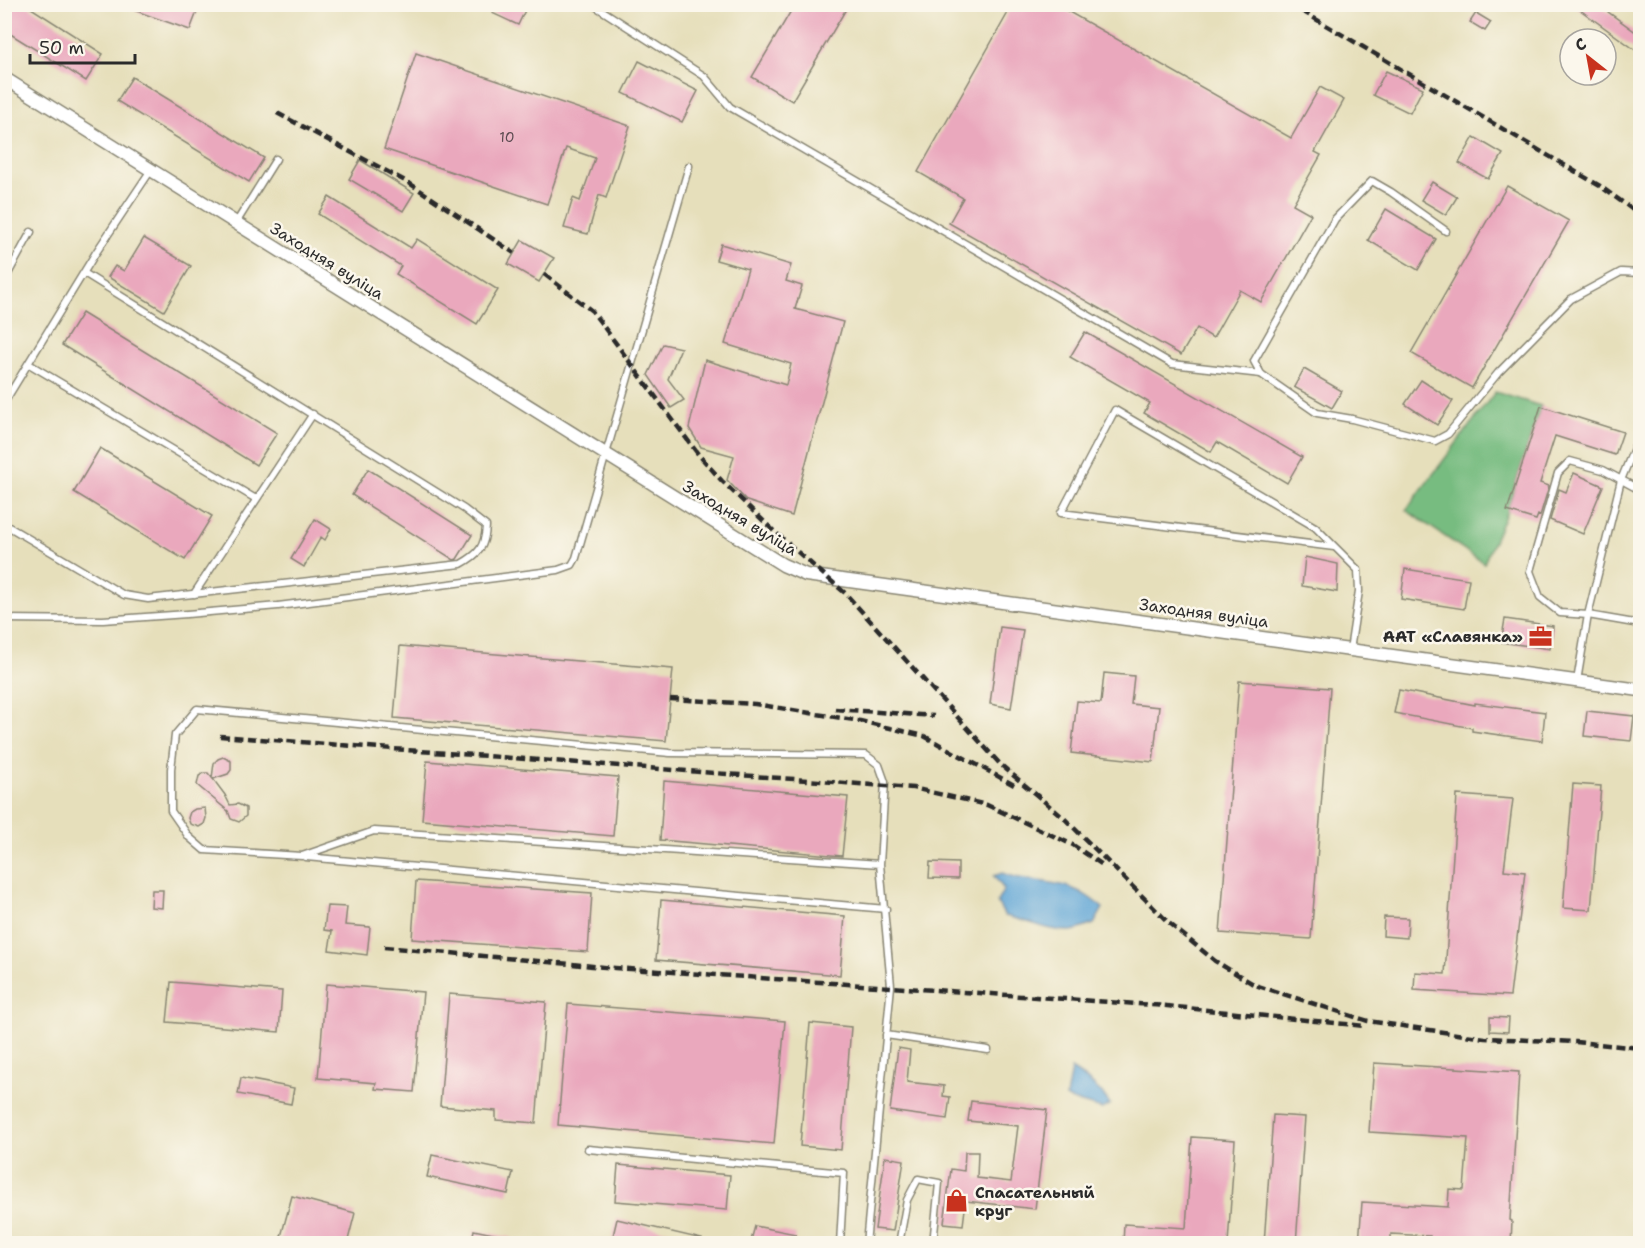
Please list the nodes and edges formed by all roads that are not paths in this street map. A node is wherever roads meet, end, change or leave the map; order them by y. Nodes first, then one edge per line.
1 (592, 4) edge
2 (4, 78) edge
3 (276, 159) dead end
4 (689, 166) dead end
5 (151, 170) junction
6 (236, 223) junction
7 (1446, 231) dead end
8 (31, 232) dead end
9 (84, 273) junction
10 (1641, 273) edge
11 (4, 281) edge
12 (29, 364) junction
13 (1261, 374) junction
14 (4, 404) edge
15 (313, 414) junction
16 (1641, 434) edge
17 (606, 456) junction
18 (1621, 480) junction
19 (1641, 490) edge
20 (256, 500) junction
21 (4, 524) edge
22 (1334, 547) junction
23 (194, 594) junction
24 (1588, 615) junction
25 (4, 620) edge
26 (1641, 624) edge
27 (1350, 650) junction
28 (1577, 681) junction
29 (1641, 690) edge
30 (302, 856) junction
31 (880, 864) junction
32 (886, 909) junction
33 (886, 1035) junction
34 (988, 1050) dead end
35 (588, 1149) dead end
36 (840, 1244) edge
37 (866, 1244) edge
38 (899, 1244) edge
39 (933, 1244) edge

1 - 13 lane
2 - 5 street, Заходняя вуліца
3 - 6 lane
4 - 17 lane
5 - 6 street, Заходняя вуліца
5 - 9 lane
6 - 17 street, Заходняя вуліца
7 - 13 lane
8 - 11 lane
9 - 12 lane
9 - 15 lane
10 - 13 lane
12 - 14 lane
12 - 20 lane
15 - 20 lane
15 - 23 lane
16 - 18 lane
17 - 25 lane
17 - 27 street, Заходняя вуліца
18 - 19 lane
18 - 24 lane
18 - 24 lane
20 - 23 lane
21 - 23 lane
22 - 22 lane
22 - 27 lane
24 - 26 lane
24 - 28 lane
27 - 28 street, Заходняя вуліца
28 - 29 street, Заходняя вуліца
30 - 31 lane
30 - 31 lane
30 - 32 lane
31 - 32 lane
32 - 33 lane
33 - 34 lane
33 - 37 lane
35 - 36 lane
38 - 39 lane

